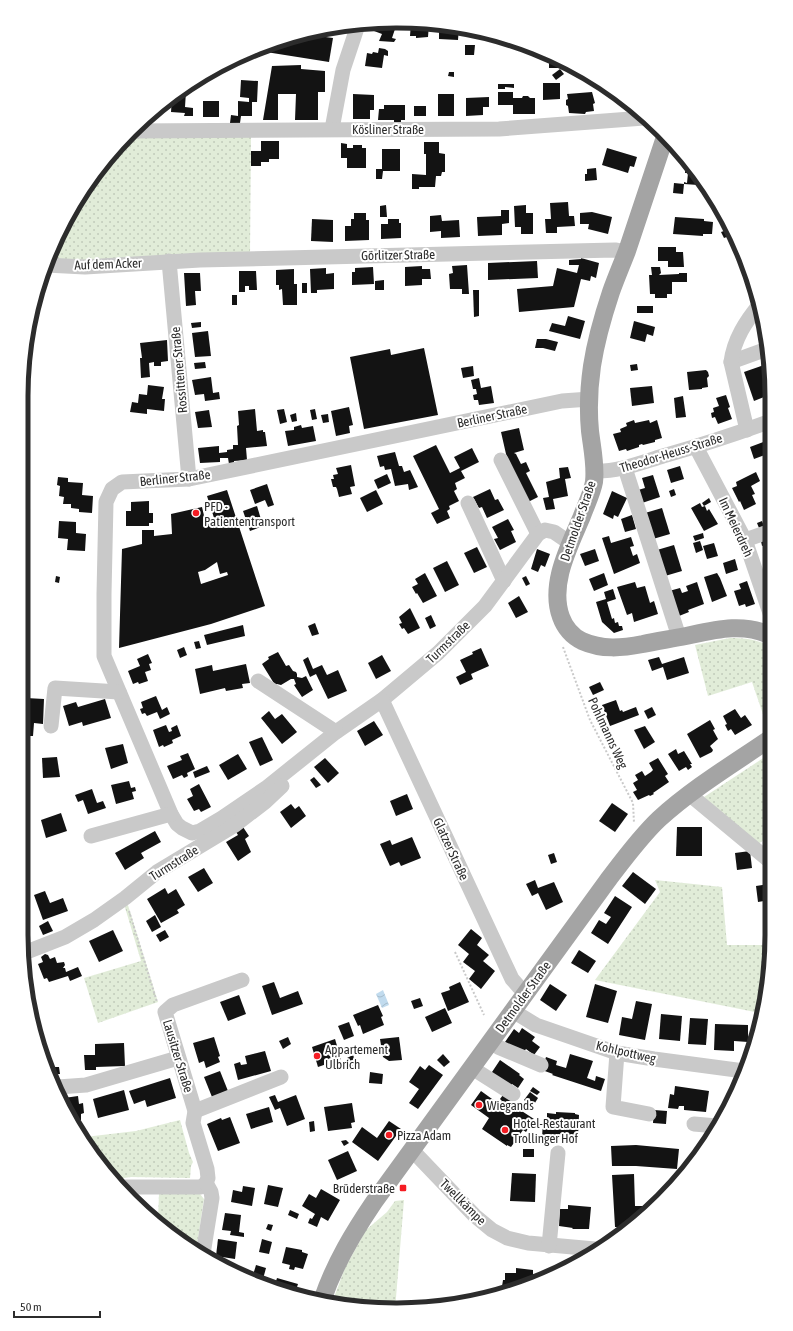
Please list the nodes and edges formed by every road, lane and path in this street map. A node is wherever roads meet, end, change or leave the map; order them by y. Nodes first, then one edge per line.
1 (356, 30) edge
2 (638, 118) edge
3 (332, 129) junction
4 (141, 131) edge
5 (663, 142) edge
6 (626, 252) junction
7 (169, 262) junction
8 (52, 265) edge
9 (755, 311) edge
10 (762, 351) edge
11 (731, 362) junction
12 (590, 399) junction
13 (765, 423) edge
14 (747, 430) junction
15 (696, 447) junction
16 (501, 460) dead end
17 (625, 468) junction
18 (594, 471) junction
19 (189, 479) junction
20 (468, 503) dead end
21 (765, 533) edge
22 (538, 534) junction
23 (745, 540) junction
24 (570, 543) junction
25 (504, 581) junction
26 (765, 601) edge
27 (765, 634) edge
28 (679, 637) junction
29 (566, 642) dead end
30 (258, 681) dead end
31 (119, 692) junction
32 (382, 700) junction
33 (51, 726) dead end
34 (336, 732) junction
35 (765, 742) edge
36 (309, 753) junction
37 (689, 794) junction
38 (171, 814) junction
39 (635, 825) dead end
40 (182, 828) joint
41 (91, 836) dead end
42 (765, 857) edge
43 (124, 898) junction
44 (29, 951) edge
45 (455, 952) dead end
46 (242, 980) dead end
47 (527, 992) junction
48 (513, 1011) junction
49 (165, 1012) junction
50 (484, 1015) dead end
51 (490, 1042) junction
52 (617, 1053) junction
53 (178, 1058) junction
54 (541, 1065) dead end
55 (472, 1068) junction
56 (739, 1070) edge
57 (281, 1077) dead end
58 (61, 1087) edge
59 (513, 1094) dead end
60 (195, 1111) junction
61 (649, 1114) dead end
62 (694, 1124) dead end
63 (712, 1126) edge
64 (412, 1150) junction
65 (558, 1153) dead end
66 (206, 1183) junction
67 (128, 1187) edge
68 (549, 1246) junction
69 (204, 1249) edge
70 (589, 1249) edge
71 (324, 1296) edge

1 - 3 street
2 - 3 street, Kösliner Straße
3 - 4 street, Kösliner Straße
5 - 6 main road, Detmolder Straße
6 - 7 street, Görlitzer Straße
6 - 12 main road, Detmolder Straße
7 - 8 street, Auf dem Acker
7 - 19 street, Rossittener Straße
9 - 11 street
10 - 11 street
11 - 14 street
12 - 18 main road, Detmolder Straße
12 - 19 street, Berliner Straße
13 - 14 street, Theodor-Heuss-Straße
14 - 15 street, Theodor-Heuss-Straße
15 - 17 street, Theodor-Heuss-Straße
15 - 23 street, Im Meierdreh
16 - 22 street
17 - 18 street, Theodor-Heuss-Straße
17 - 28 street
18 - 24 main road, Detmolder Straße
19 - 31 street, Berliner Straße
20 - 25 street
21 - 23 street
22 - 24 street
22 - 25 street, Turmstraße
23 - 26 street, Im Meierdreh
24 - 28 main road, Detmolder Straße
25 - 32 street, Turmstraße
27 - 28 main road, Detmolder Straße
29 - 39 path, Pohlmanns Weg
30 - 34 street
31 - 33 street
31 - 38 street, Berliner Straße
32 - 34 street, Turmstraße
32 - 47 street, Glatzer Straße
34 - 36 street, Turmstraße
35 - 37 main road, Detmolder Straße
36 - 40 street, Turmstraße
36 - 43 street, Turmstraße
37 - 42 street
37 - 47 main road, Detmolder Straße
38 - 40 street, Berliner Straße
38 - 41 street
43 - 44 street, Turmstraße
43 - 49 path
45 - 50 path
46 - 49 street, Lausitzer Straße
47 - 48 main road, Detmolder Straße
48 - 51 main road, Detmolder Straße
48 - 52 street, Kohlpottweg
49 - 53 street, Lausitzer Straße
51 - 54 street
51 - 55 main road, Detmolder Straße
52 - 56 street, Kohlpottweg
52 - 61 street
53 - 58 street
53 - 60 street, Lausitzer Straße
55 - 59 street
55 - 64 main road, Detmolder Straße
57 - 60 street
60 - 66 street, Lausitzer Straße
62 - 63 street
64 - 68 street, Twellkämpe
64 - 71 main road, Detmolder Straße
65 - 68 street
66 - 67 street
66 - 69 street, Lausitzer Straße
68 - 70 street, Twellkämpe

